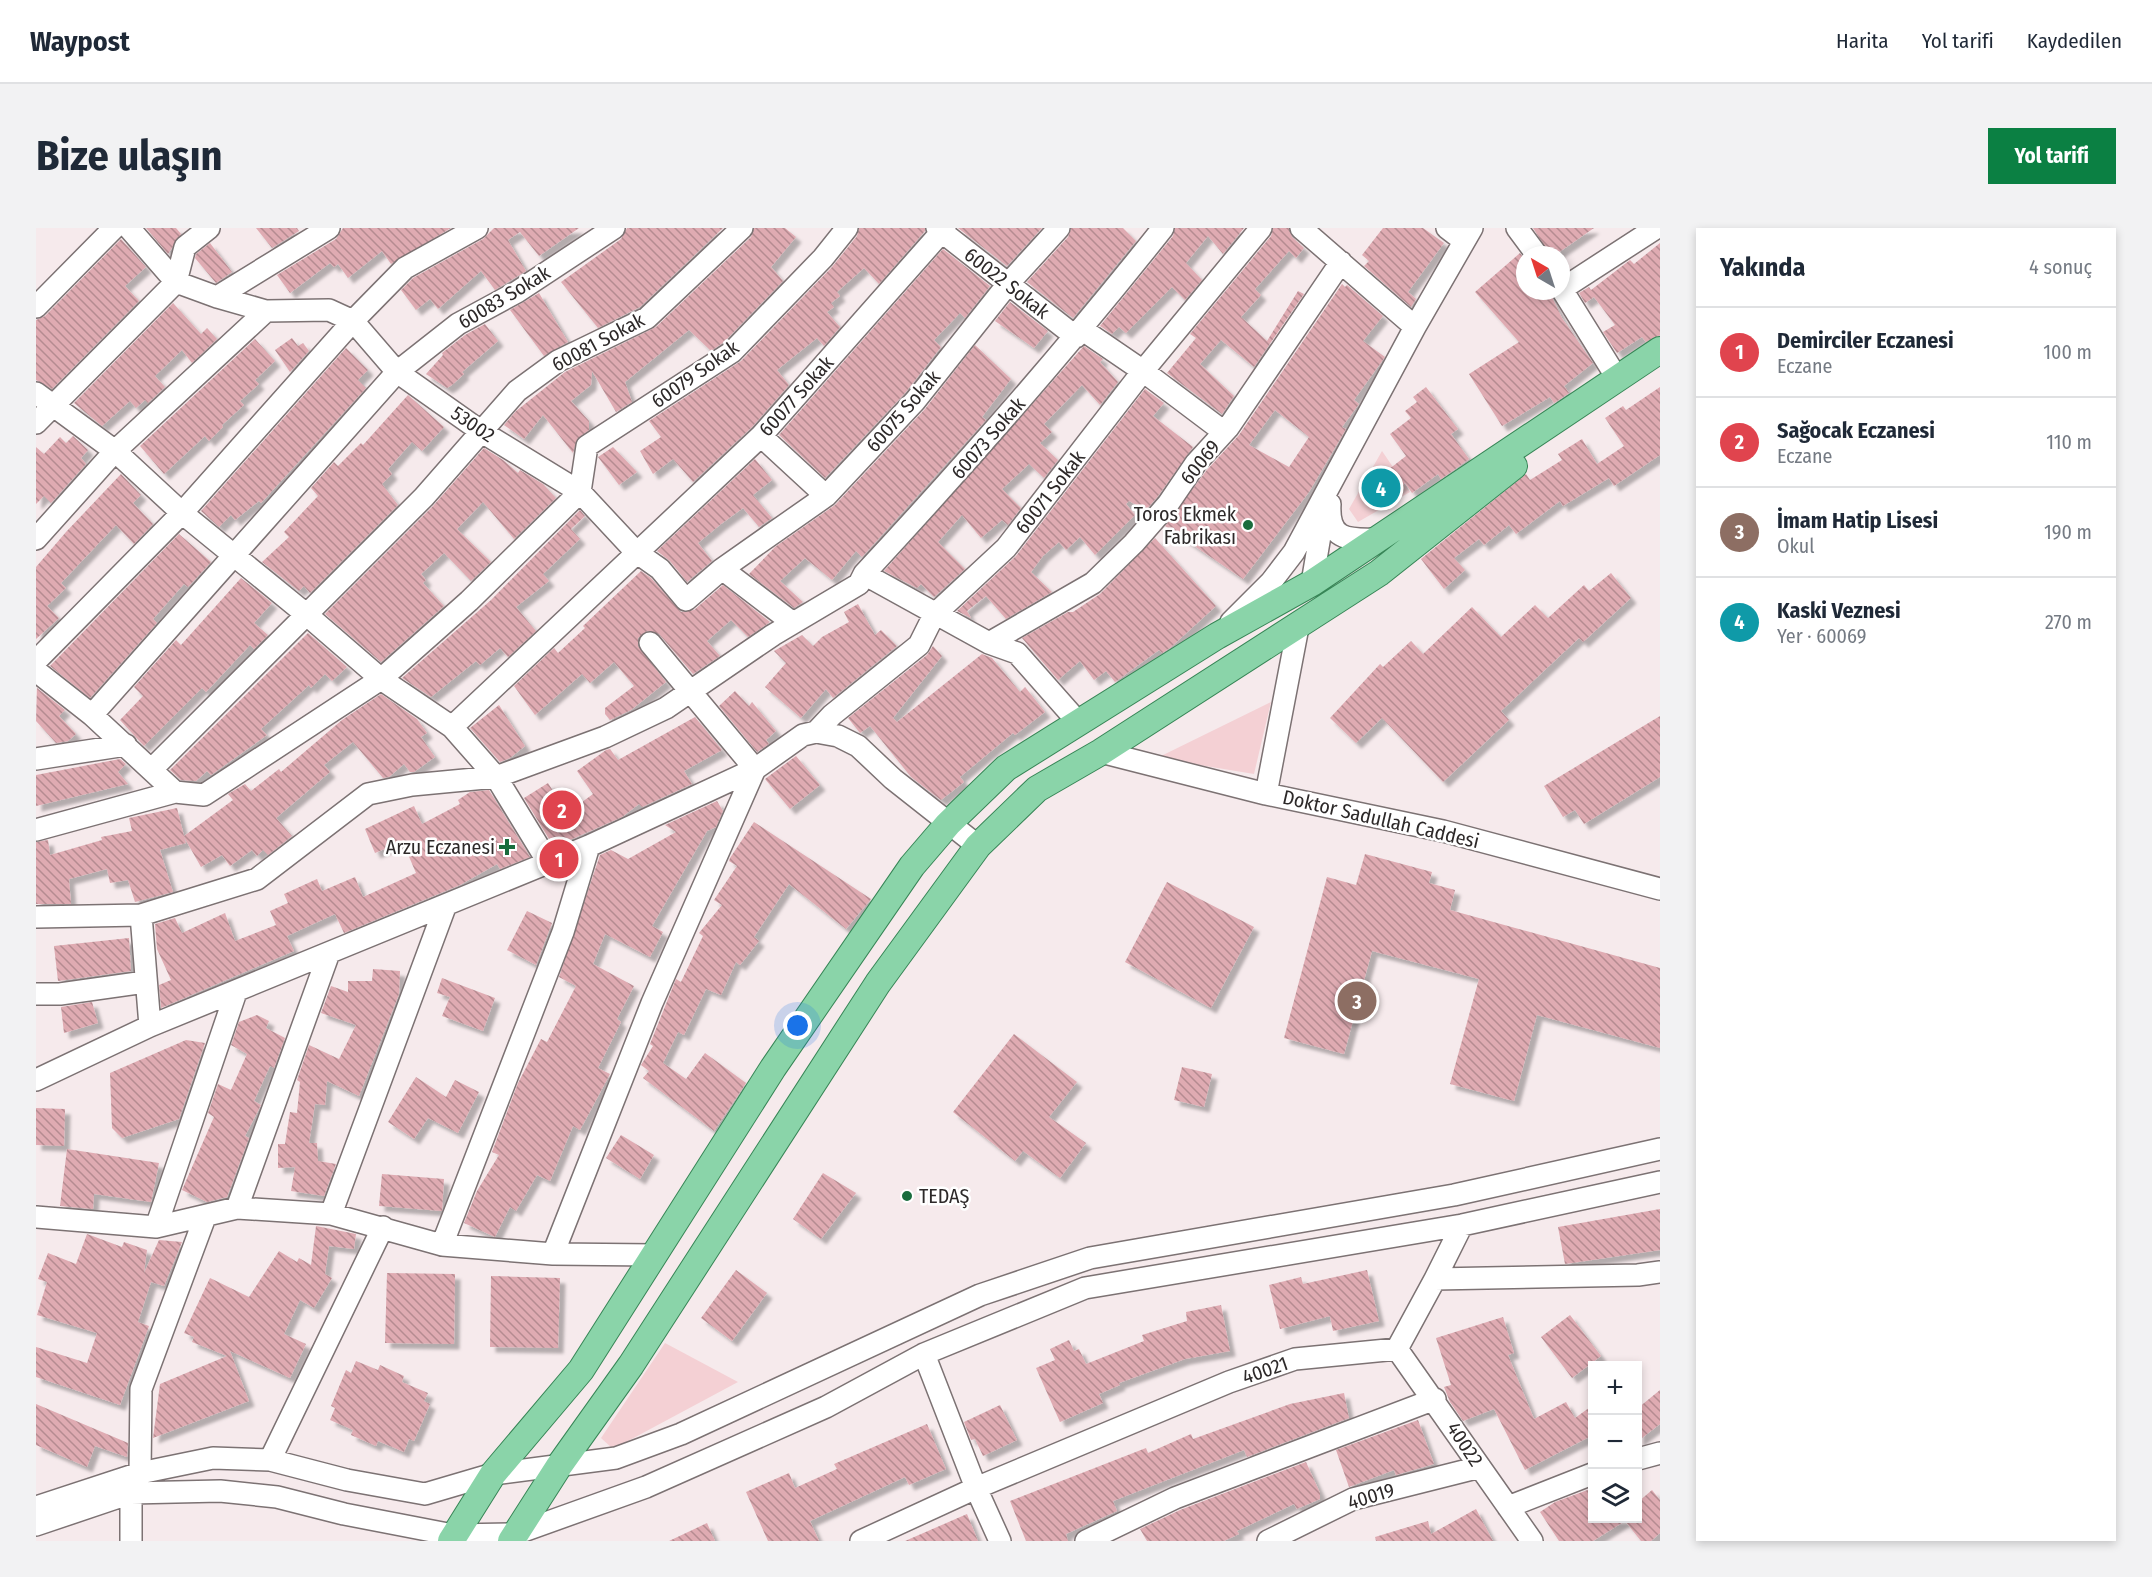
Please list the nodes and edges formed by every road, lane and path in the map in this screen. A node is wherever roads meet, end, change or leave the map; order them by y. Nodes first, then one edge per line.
1 (114, 228) edge
2 (129, 228) edge
3 (209, 228) edge
4 (329, 228) edge
5 (477, 228) edge
6 (614, 228) edge
7 (742, 228) edge
8 (847, 228) edge
9 (1059, 228) edge
10 (1163, 228) edge
11 (1261, 228) edge
12 (1301, 228) edge
13 (1447, 228) edge
14 (1656, 228) edge
15 (941, 229) edge
16 (1527, 231) edge
17 (1468, 235) edge
18 (1533, 246) edge
19 (1341, 262) junction
20 (176, 282) junction
21 (1570, 283) edge
22 (1008, 284) junction
23 (217, 297) junction
24 (1568, 300) edge
25 (36, 307) edge
26 (266, 311) junction
27 (353, 321) junction
28 (1415, 327) junction
29 (1079, 333) junction
30 (1660, 350) edge
31 (1143, 370) junction
32 (1660, 371) edge
33 (397, 372) junction
34 (1617, 378) junction
35 (44, 400) edge
36 (36, 423) edge
37 (482, 432) junction
38 (1224, 432) junction
39 (761, 436) junction
40 (115, 451) junction
41 (1330, 488) junction
42 (580, 492) junction
43 (825, 496) junction
44 (182, 513) junction
45 (36, 539) edge
46 (1376, 539) junction
47 (636, 552) junction
48 (234, 556) junction
49 (722, 569) junction
50 (864, 574) junction
51 (1312, 583) junction
52 (307, 615) junction
53 (934, 615) junction
54 (793, 623) junction
55 (1298, 627) junction
56 (1217, 636) junction
57 (650, 643) dead end
58 (989, 643) junction
59 (36, 661) edge
60 (36, 671) edge
61 (381, 679) junction
62 (691, 691) junction
63 (92, 715) junction
64 (1078, 722) junction
65 (452, 727) junction
66 (816, 732) junction
67 (126, 745) junction
68 (1101, 752) junction
69 (36, 759) edge
70 (152, 769) junction
71 (755, 769) junction
72 (496, 777) junction
73 (175, 792) junction
74 (1266, 794) junction
75 (948, 824) junction
76 (36, 830) edge
77 (589, 846) junction
78 (978, 846) junction
79 (548, 862) junction
80 (1660, 889) edge
81 (445, 907) junction
82 (141, 915) junction
83 (36, 917) edge
84 (329, 953) junction
85 (145, 982) junction
86 (236, 992) junction
87 (36, 994) edge
88 (150, 1026) junction
89 (36, 1080) edge
90 (1660, 1149) edge
91 (1660, 1182) edge
92 (237, 1208) junction
93 (331, 1214) junction
94 (36, 1217) edge
95 (205, 1217) junction
96 (1462, 1225) junction
97 (156, 1227) junction
98 (383, 1227) junction
99 (442, 1245) junction
100 (553, 1254) junction
101 (654, 1255) junction
102 (1660, 1272) edge
103 (1435, 1279) junction
104 (1398, 1348) junction
105 (924, 1354) junction
106 (1435, 1399) junction
107 (1660, 1453) edge
108 (1642, 1458) edge
109 (270, 1460) junction
110 (559, 1466) junction
111 (1479, 1467) junction
112 (140, 1473) junction
113 (493, 1474) junction
114 (1588, 1475) edge
115 (976, 1488) junction
116 (131, 1493) junction
117 (36, 1507) edge
118 (1508, 1507) junction
119 (36, 1525) edge
120 (452, 1538) edge
121 (513, 1538) edge
122 (131, 1541) edge
123 (861, 1541) edge
124 (1000, 1541) edge
125 (1086, 1541) edge
126 (1268, 1541) edge
127 (1532, 1541) edge

1 - 25 street
2 - 20 street, 53002
3 - 20 street
4 - 23 street
5 - 27 street
6 - 33 street, 60083 Sokak
7 - 37 street, 60081 Sokak
8 - 42 street, 60079 Sokak
9 - 22 street, 60075 Sokak
10 - 29 street, 60073 Sokak
11 - 31 street, 60071 Sokak
12 - 19 street
13 - 17 street
14 - 21 street
15 - 22 street, 60022 Sokak
15 - 39 street, 60077 Sokak
16 - 18 street
17 - 28 street
19 - 28 street
19 - 38 street, 60069
20 - 23 street, 53002
20 - 35 street
22 - 29 street, 60022 Sokak
22 - 43 street, 60075 Sokak
23 - 26 street, 53002
24 - 34 street
26 - 27 street, 53002
26 - 40 street
27 - 33 street, 53002
27 - 44 street
28 - 41 street
29 - 31 street, 60022 Sokak
29 - 50 street, 60073 Sokak
30 - 34 main road
31 - 38 street, 60022 Sokak
31 - 53 street, 60071 Sokak
32 - 55 main road
33 - 37 street, 53002
33 - 48 street, 60083 Sokak
34 - 46 main road
35 - 36 street
35 - 40 street
37 - 42 street, 53002
37 - 52 street, 60081 Sokak
38 - 58 street, 60069
39 - 43 street
39 - 47 street, 60077 Sokak
40 - 44 street
40 - 45 street
41 - 46 street
41 - 51 street
41 - 56 street
42 - 47 street, 53002
42 - 61 street
43 - 49 street, 60075 Sokak
44 - 48 street
44 - 59 street
46 - 51 main road
47 - 49 street, 53002
47 - 65 street, 60077 Sokak
48 - 52 street
48 - 63 street, 60083 Sokak
49 - 54 street
50 - 53 street
50 - 54 street, 60073 Sokak
51 - 55 main road
51 - 56 main road
52 - 61 street
52 - 70 street, 60081 Sokak
53 - 58 street
53 - 66 street, 60071 Sokak
54 - 62 street, 60073 Sokak
55 - 68 main road
55 - 74 street
56 - 64 main road
57 - 62 street
58 - 64 street
60 - 63 street
61 - 65 street
61 - 73 street
62 - 71 street
62 - 72 street, 60073 Sokak
63 - 67 street
64 - 75 main road
65 - 72 street
66 - 71 street, 60071 Sokak
66 - 75 street
67 - 69 street
67 - 70 street
68 - 74 street, Doktor Sadullah Caddesi
68 - 78 main road
70 - 73 street
71 - 77 street, 60071 Sokak
71 - 100 street
72 - 79 street
72 - 82 street, 60073 Sokak
73 - 76 street
74 - 80 street, Doktor Sadullah Caddesi
75 - 78 street
75 - 101 main road
77 - 79 street, 60071 Sokak
77 - 99 street
78 - 110 main road
79 - 81 street, 60071 Sokak
81 - 84 street, 60071 Sokak
81 - 93 street
82 - 83 street, 60073 Sokak
82 - 85 street
84 - 86 street, 60071 Sokak
84 - 92 street
85 - 87 street
85 - 88 street
86 - 88 street, 60071 Sokak
86 - 97 street
88 - 89 street, 60071 Sokak
90 - 110 street
91 - 96 street
92 - 93 street
92 - 95 street
93 - 98 street
94 - 97 street
95 - 97 street
95 - 112 street
96 - 103 street
96 - 105 street
98 - 99 street
98 - 109 street
99 - 100 street
100 - 101 street
101 - 113 main road
102 - 103 street
103 - 104 street
104 - 106 street, 40022
104 - 115 street, 40021
105 - 115 street
105 - 121 street
106 - 111 street, 40022
106 - 125 street
107 - 108 street
109 - 112 street
109 - 113 street
110 - 113 street
110 - 121 main road
111 - 118 street, 40022
111 - 126 street, 40019
112 - 117 street
113 - 120 main road
114 - 118 street
115 - 123 street, 40021
115 - 124 street
116 - 119 street
116 - 120 street
116 - 122 street
118 - 127 street, 40022
120 - 121 street

